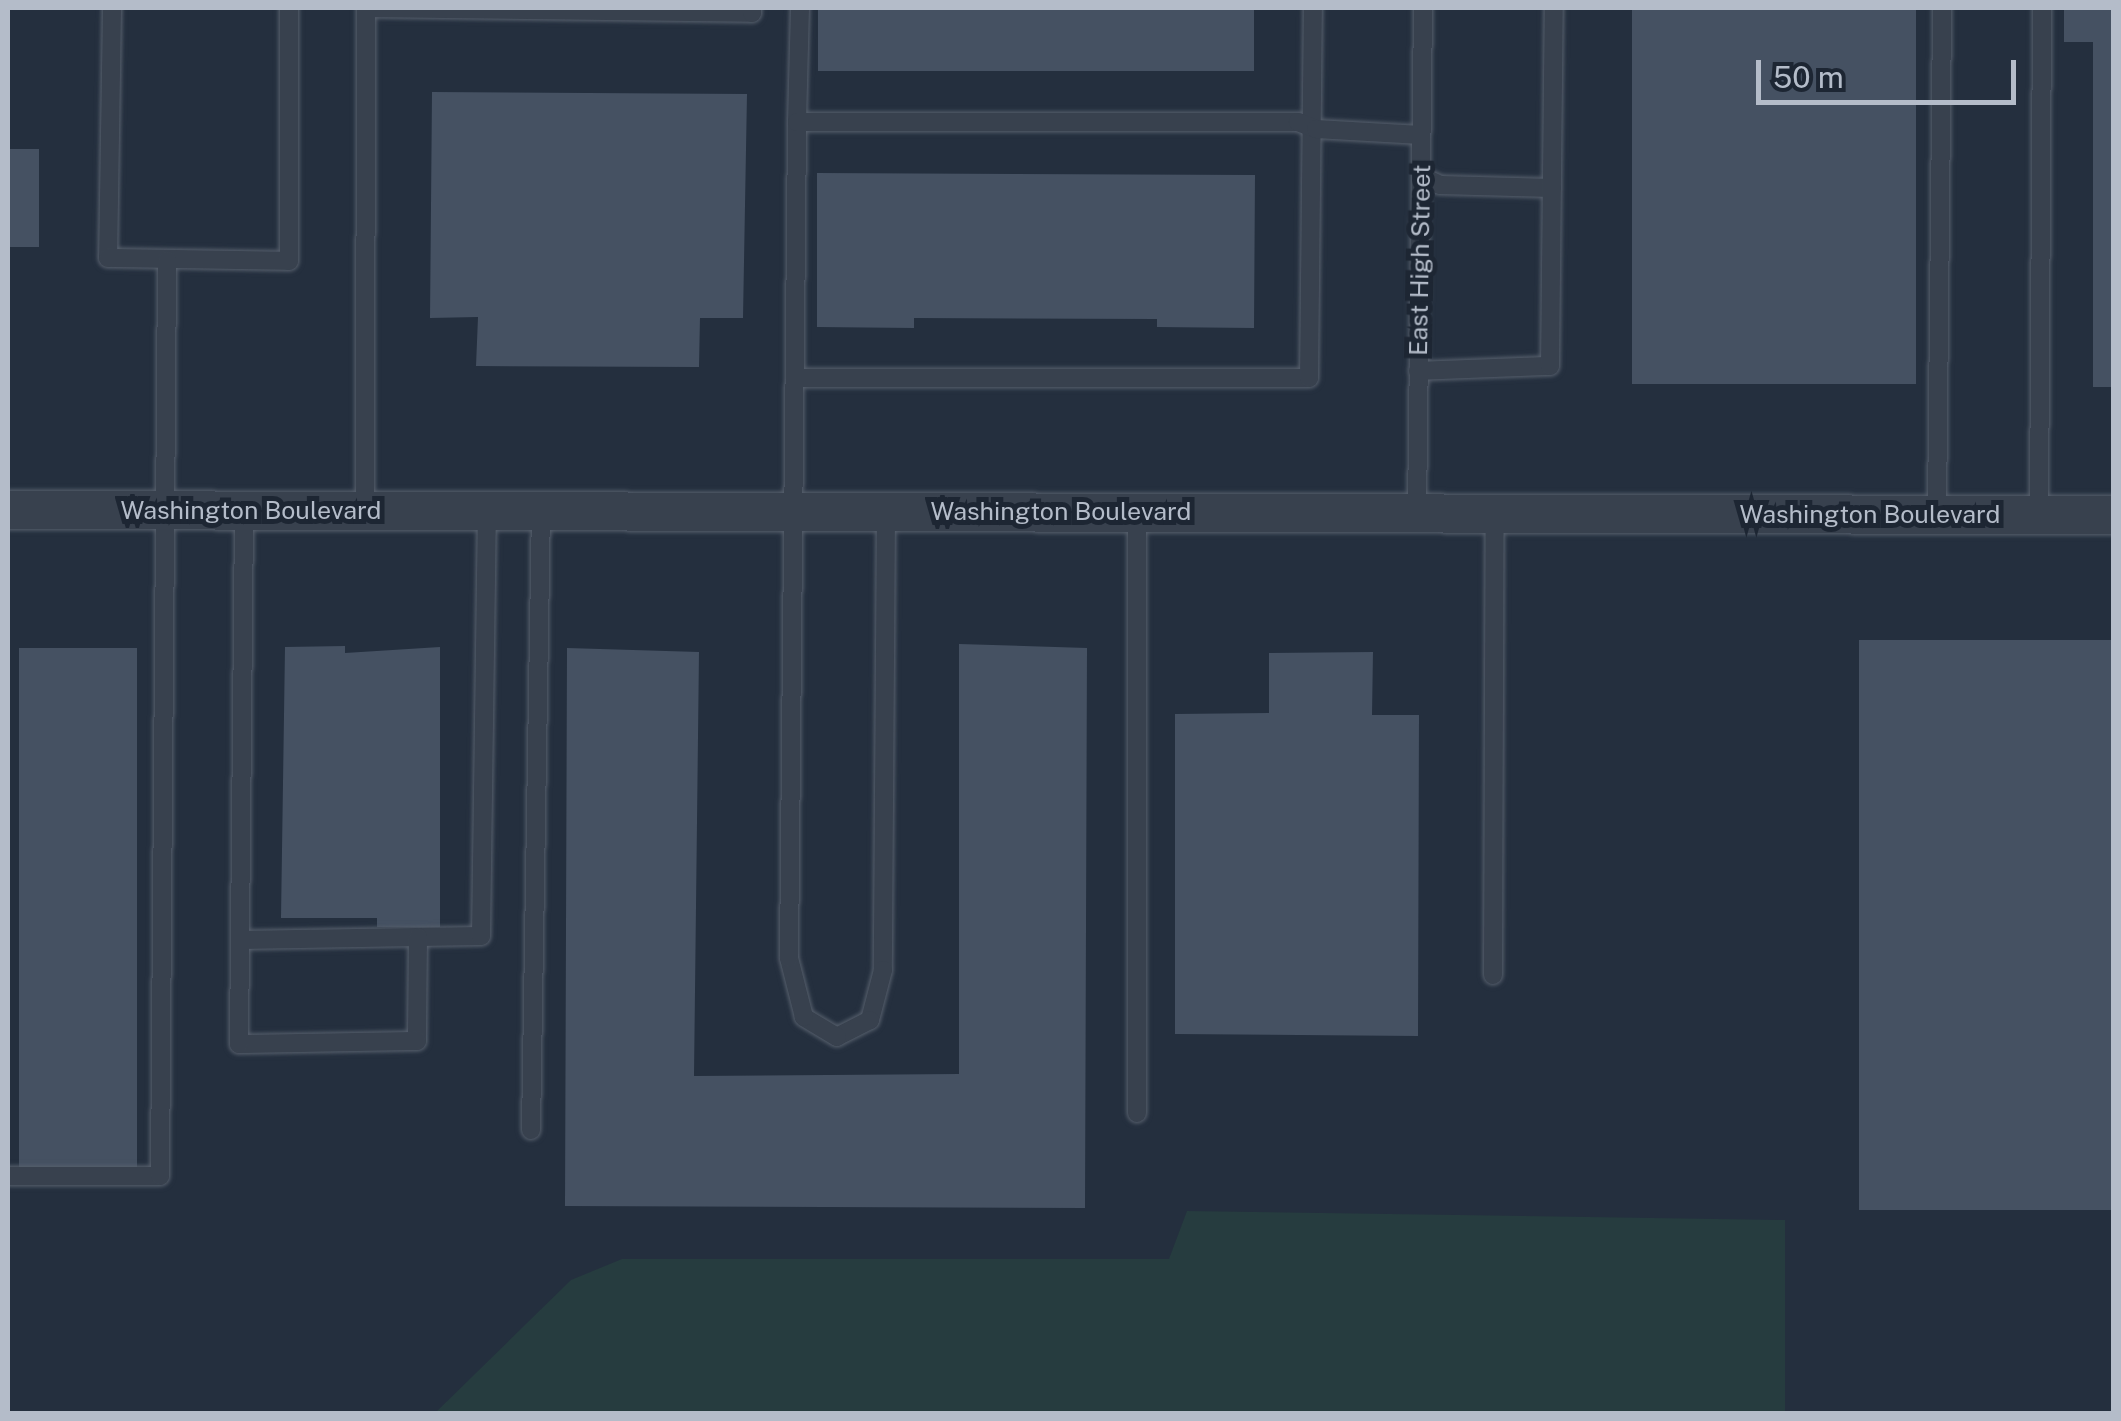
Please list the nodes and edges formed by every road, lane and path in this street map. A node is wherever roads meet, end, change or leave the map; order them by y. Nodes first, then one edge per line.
1 (112, 8) edge
2 (288, 8) edge
3 (366, 8) edge
4 (752, 8) edge
5 (800, 8) edge
6 (1313, 8) edge
7 (1423, 8) edge
8 (1554, 8) edge
9 (1942, 8) edge
10 (2042, 8) edge
11 (798, 122) junction
12 (1316, 129) junction
13 (1422, 135) junction
14 (1421, 176) junction
15 (1552, 188) junction
16 (167, 260) junction
17 (1418, 371) junction
18 (796, 378) junction
19 (8, 510) edge
20 (160, 510) junction
21 (244, 510) junction
22 (365, 510) junction
23 (487, 510) junction
24 (541, 510) junction
25 (799, 510) junction
26 (886, 511) junction
27 (1137, 512) junction
28 (1417, 513) junction
29 (1495, 514) junction
30 (1937, 514) junction
31 (2040, 515) junction
32 (2114, 515) edge
33 (418, 937) junction
34 (240, 940) junction
35 (1492, 975) dead end
36 (1137, 1113) dead end
37 (531, 1130) dead end
38 (8, 1176) edge

1 - 16 lane
2 - 16 lane
3 - 4 lane
3 - 22 lane
5 - 11 lane
6 - 12 lane
7 - 13 lane, East High Street
8 - 15 lane
9 - 30 lane
10 - 31 lane
11 - 12 lane
11 - 18 lane
12 - 13 lane
12 - 18 lane
13 - 14 lane, East High Street
14 - 15 lane
14 - 17 lane, East High Street
15 - 17 lane
16 - 20 lane
17 - 28 lane, East High Street
18 - 25 lane
19 - 20 street, Washington Boulevard
20 - 21 street, Washington Boulevard
20 - 38 lane
21 - 22 street, Washington Boulevard
21 - 34 lane
22 - 23 street, Washington Boulevard
23 - 24 street, Washington Boulevard
23 - 33 lane
24 - 25 street, Washington Boulevard
24 - 37 lane
25 - 26 street, Washington Boulevard
25 - 26 lane
26 - 27 street, Washington Boulevard
27 - 28 street, Washington Boulevard
27 - 36 lane
28 - 29 street, Washington Boulevard
29 - 30 street, Washington Boulevard
29 - 35 lane
30 - 31 street, Washington Boulevard
31 - 32 street, Washington Boulevard
33 - 34 lane
33 - 34 lane

